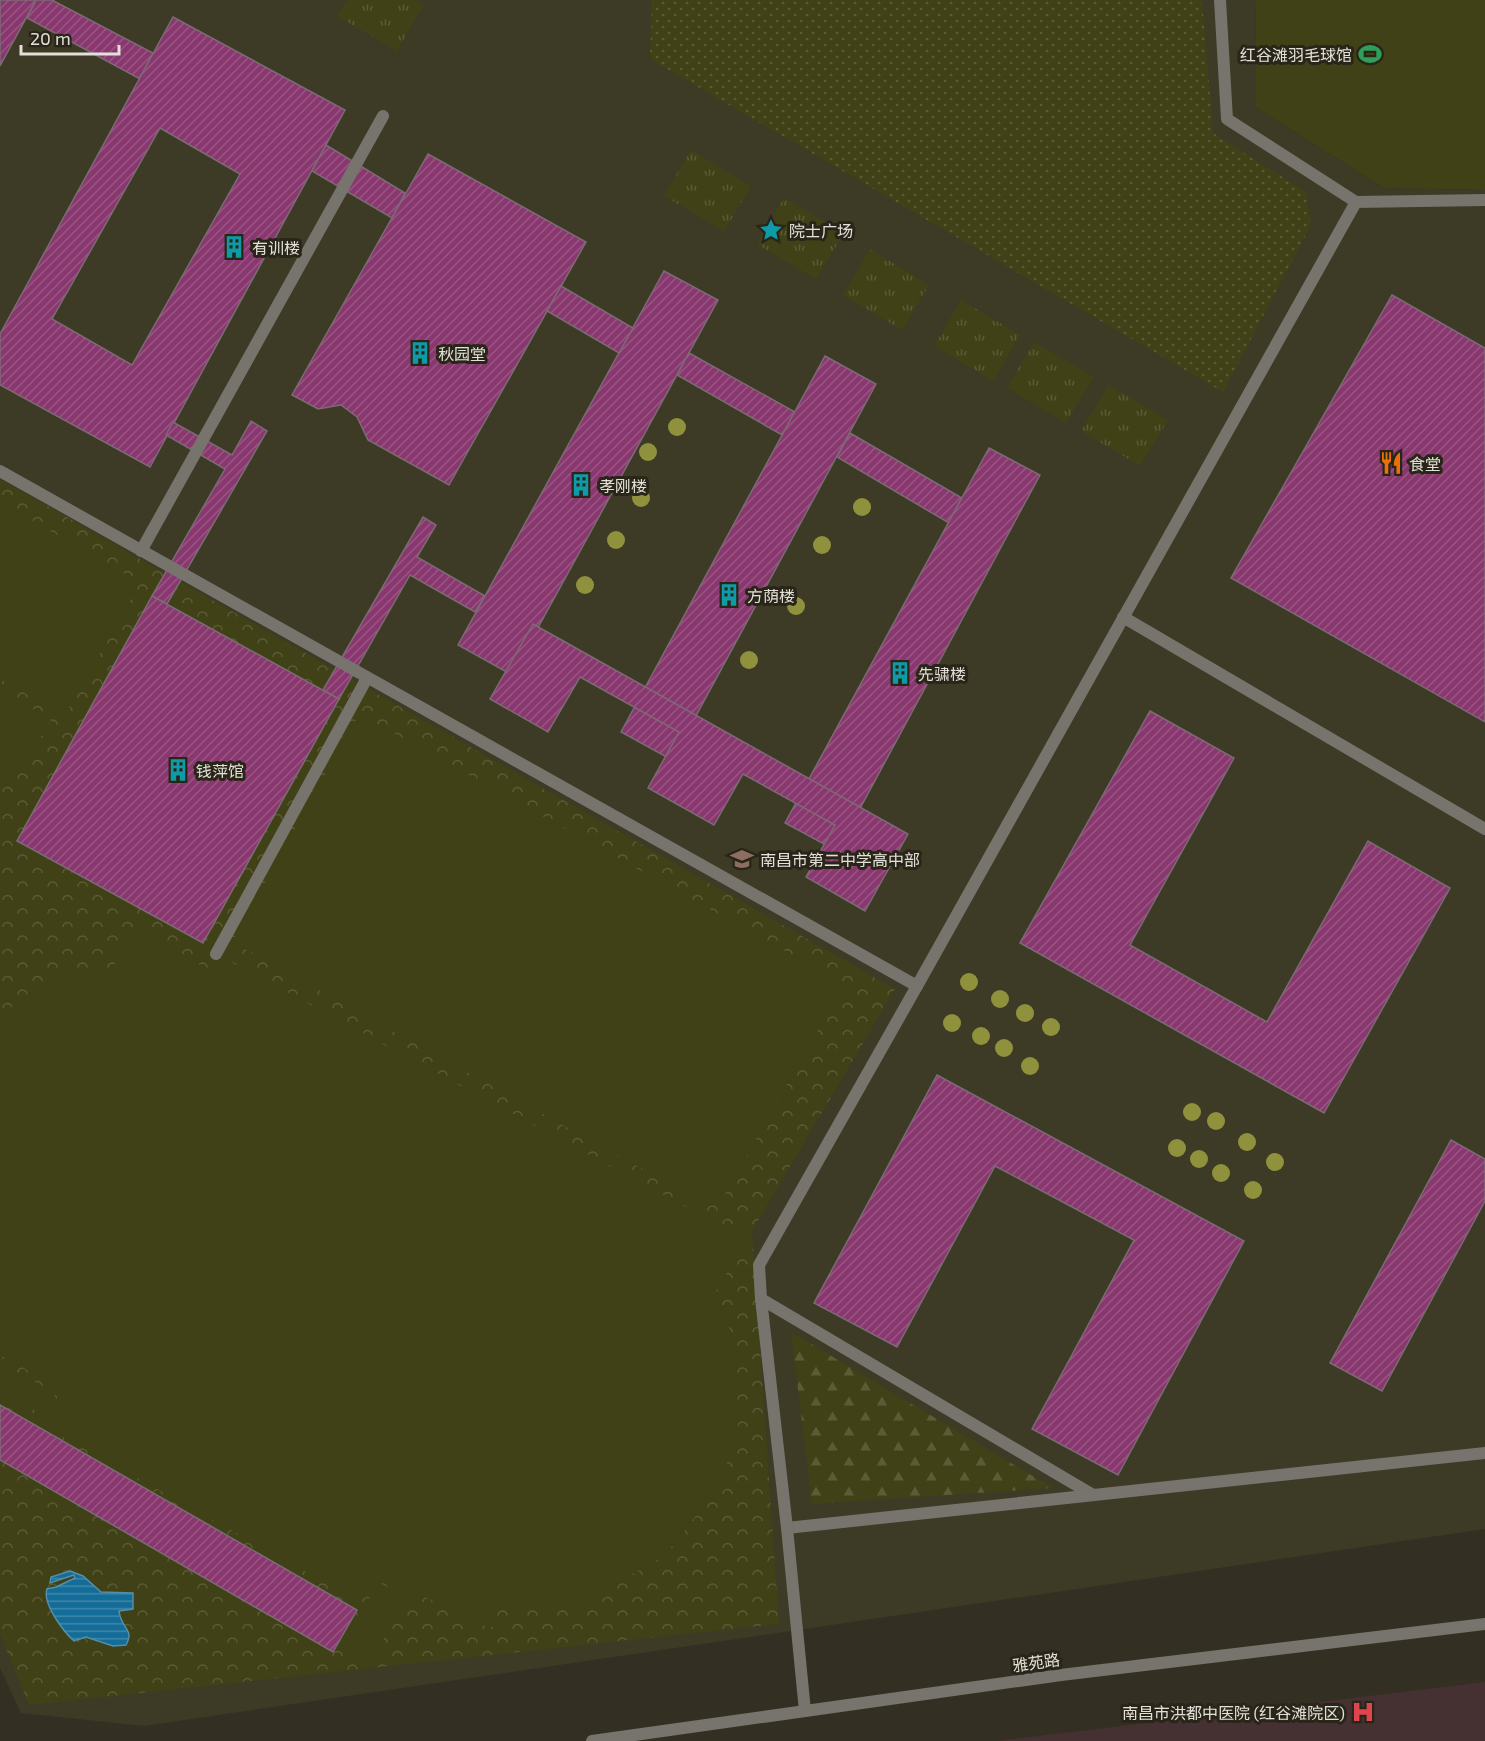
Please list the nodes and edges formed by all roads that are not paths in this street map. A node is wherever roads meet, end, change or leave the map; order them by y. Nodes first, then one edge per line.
1 (1220, 0) edge
2 (383, 116) dead end
3 (1485, 200) edge
4 (1356, 202) junction
5 (0, 471) edge
6 (141, 551) junction
7 (1123, 617) junction
8 (367, 678) junction
9 (1485, 830) edge
10 (216, 954) dead end
11 (917, 986) junction
12 (761, 1299) junction
13 (1485, 1453) edge
14 (1093, 1495) junction
15 (788, 1528) junction
16 (1485, 1624) edge
17 (805, 1711) junction
18 (592, 1741) edge

1 - 4 street
2 - 6 street
3 - 4 street
4 - 7 street
5 - 6 street
6 - 8 street
7 - 9 street
7 - 11 street
8 - 10 street
8 - 11 street
11 - 12 street
12 - 14 street
12 - 15 street
13 - 14 street
14 - 15 street
15 - 17 street
16 - 17 street, 雅苑路
17 - 18 street, 雅苑路

